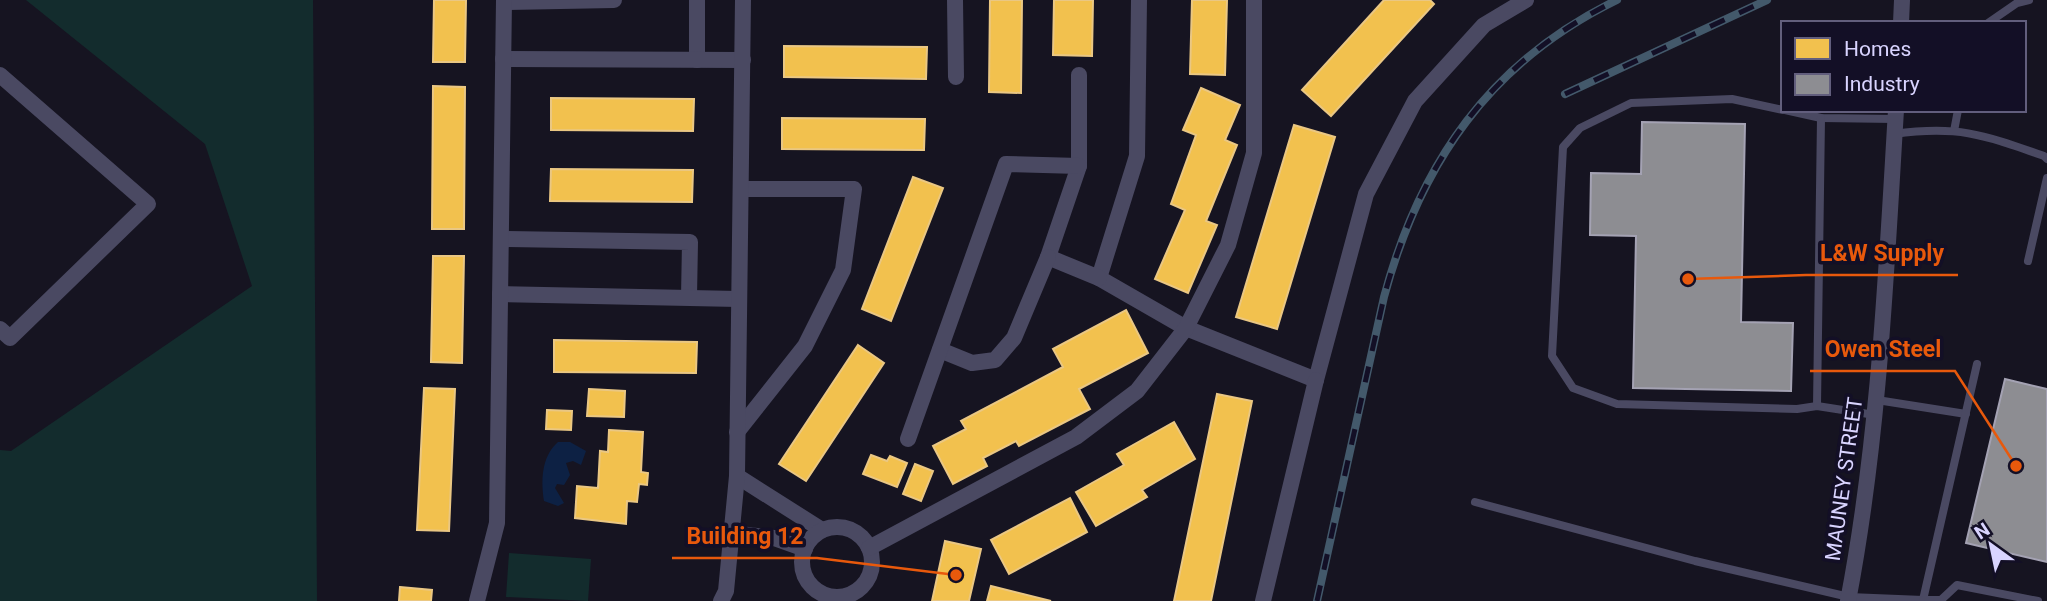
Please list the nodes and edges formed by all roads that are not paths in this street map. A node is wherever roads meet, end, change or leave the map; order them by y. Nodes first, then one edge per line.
1 (614, 0) edge
2 (697, 0) edge
3 (743, 0) edge
4 (955, 0) edge
5 (1139, 0) edge
6 (1254, 0) edge
7 (1526, 0) edge
8 (1902, 0) edge
9 (2029, 0) edge
10 (504, 1) edge
11 (1901, 21) edge
12 (1991, 21) edge
13 (503, 59) junction
14 (697, 60) junction
15 (743, 60) junction
16 (0, 75) edge
17 (1079, 75) dead end
18 (956, 77) dead end
19 (1781, 109) edge
20 (1793, 112) edge
21 (1958, 112) edge
22 (1821, 118) junction
23 (1895, 121) edge
24 (1954, 131) junction
25 (2047, 159) edge
26 (1079, 166) junction
27 (2047, 178) edge
28 (742, 189) junction
29 (501, 239) junction
30 (1048, 257) junction
31 (2028, 261) dead end
32 (1099, 278) junction
33 (500, 293) junction
34 (689, 297) junction
35 (738, 299) junction
36 (1186, 328) junction
37 (5, 334) edge
38 (940, 350) junction
39 (1977, 364) dead end
40 (1315, 380) junction
41 (1817, 406) junction
42 (1876, 407) junction
43 (1966, 414) junction
44 (737, 432) junction
45 (908, 439) dead end
46 (737, 476) junction
47 (1475, 502) dead end
48 (821, 530) junction
49 (731, 533) junction
50 (869, 548) junction
51 (805, 549) junction
52 (836, 599) edge
53 (1849, 599) edge
54 (1923, 600) edge
55 (477, 601) edge
56 (721, 601) edge
57 (1263, 601) edge
58 (1941, 601) edge
59 (2038, 601) edge

1 - 10 street
2 - 14 street
3 - 15 street
4 - 18 street
5 - 32 street
6 - 36 street
7 - 40 street
8 - 11 street
9 - 12 lane
10 - 13 street
13 - 14 street
13 - 29 street
14 - 15 street
15 - 28 street
16 - 37 street
17 - 26 street
19 - 41 lane
20 - 22 lane
21 - 24 lane
22 - 23 lane
22 - 41 lane
23 - 24 lane
23 - 42 street, MAUNEY STREET
24 - 25 lane
26 - 30 street
26 - 38 street
27 - 31 lane
28 - 35 street
28 - 44 street
29 - 33 street
29 - 34 street
30 - 32 street
30 - 38 street
32 - 36 street
33 - 34 street
33 - 55 street
34 - 35 street
35 - 44 street
36 - 40 street
36 - 50 street
38 - 45 street
39 - 43 lane
40 - 57 street
41 - 42 lane
42 - 43 lane
42 - 53 street, MAUNEY STREET
43 - 54 lane
44 - 46 street
46 - 48 street
46 - 49 street
47 - 53 lane
48 - 50 street
48 - 51 street
49 - 51 street
49 - 56 street
50 - 52 street
51 - 52 street
53 - 54 lane
54 - 58 lane
58 - 59 lane

